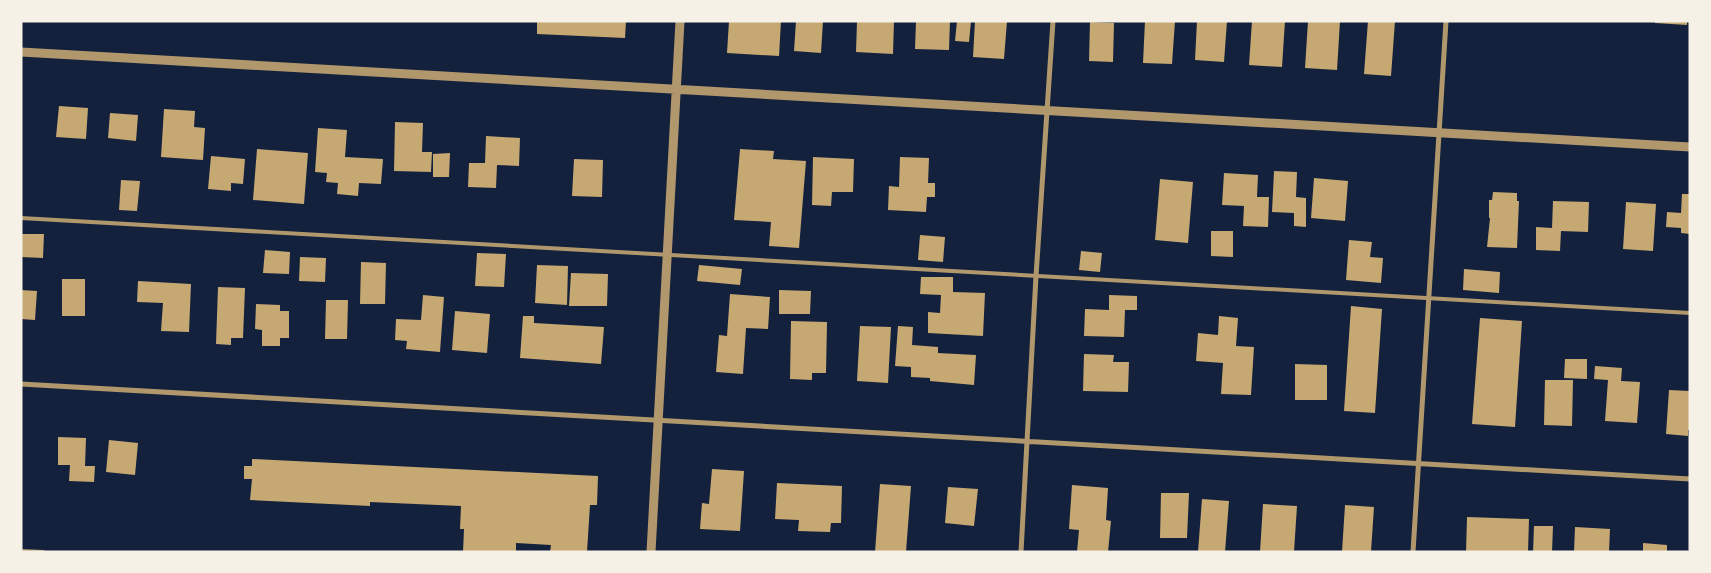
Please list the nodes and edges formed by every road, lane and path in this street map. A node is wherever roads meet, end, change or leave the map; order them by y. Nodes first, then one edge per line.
1 (680, 21) edge
2 (1053, 21) edge
3 (1446, 21) edge
4 (21, 52) edge
5 (677, 89) junction
6 (1048, 111) junction
7 (1439, 132) junction
8 (1690, 147) edge
9 (21, 218) edge
10 (668, 255) junction
11 (1036, 276) junction
12 (1430, 297) junction
13 (1690, 313) edge
14 (21, 384) edge
15 (658, 421) junction
16 (1027, 441) junction
17 (1418, 464) junction
18 (1690, 478) edge
19 (21, 550) edge
20 (42, 552) edge
21 (652, 552) edge
22 (1021, 552) edge
23 (1413, 552) edge

1 - 5 street
2 - 6 street
3 - 7 street
4 - 5 street
5 - 6 street
5 - 10 street
6 - 7 street
6 - 11 street
7 - 8 street
7 - 12 street
9 - 10 lane
10 - 11 lane
10 - 15 street
11 - 12 lane
11 - 16 street
12 - 13 lane
12 - 17 street
14 - 15 street
15 - 16 street
15 - 21 street
16 - 17 street
16 - 22 street
17 - 18 street
17 - 23 street
19 - 20 lane

